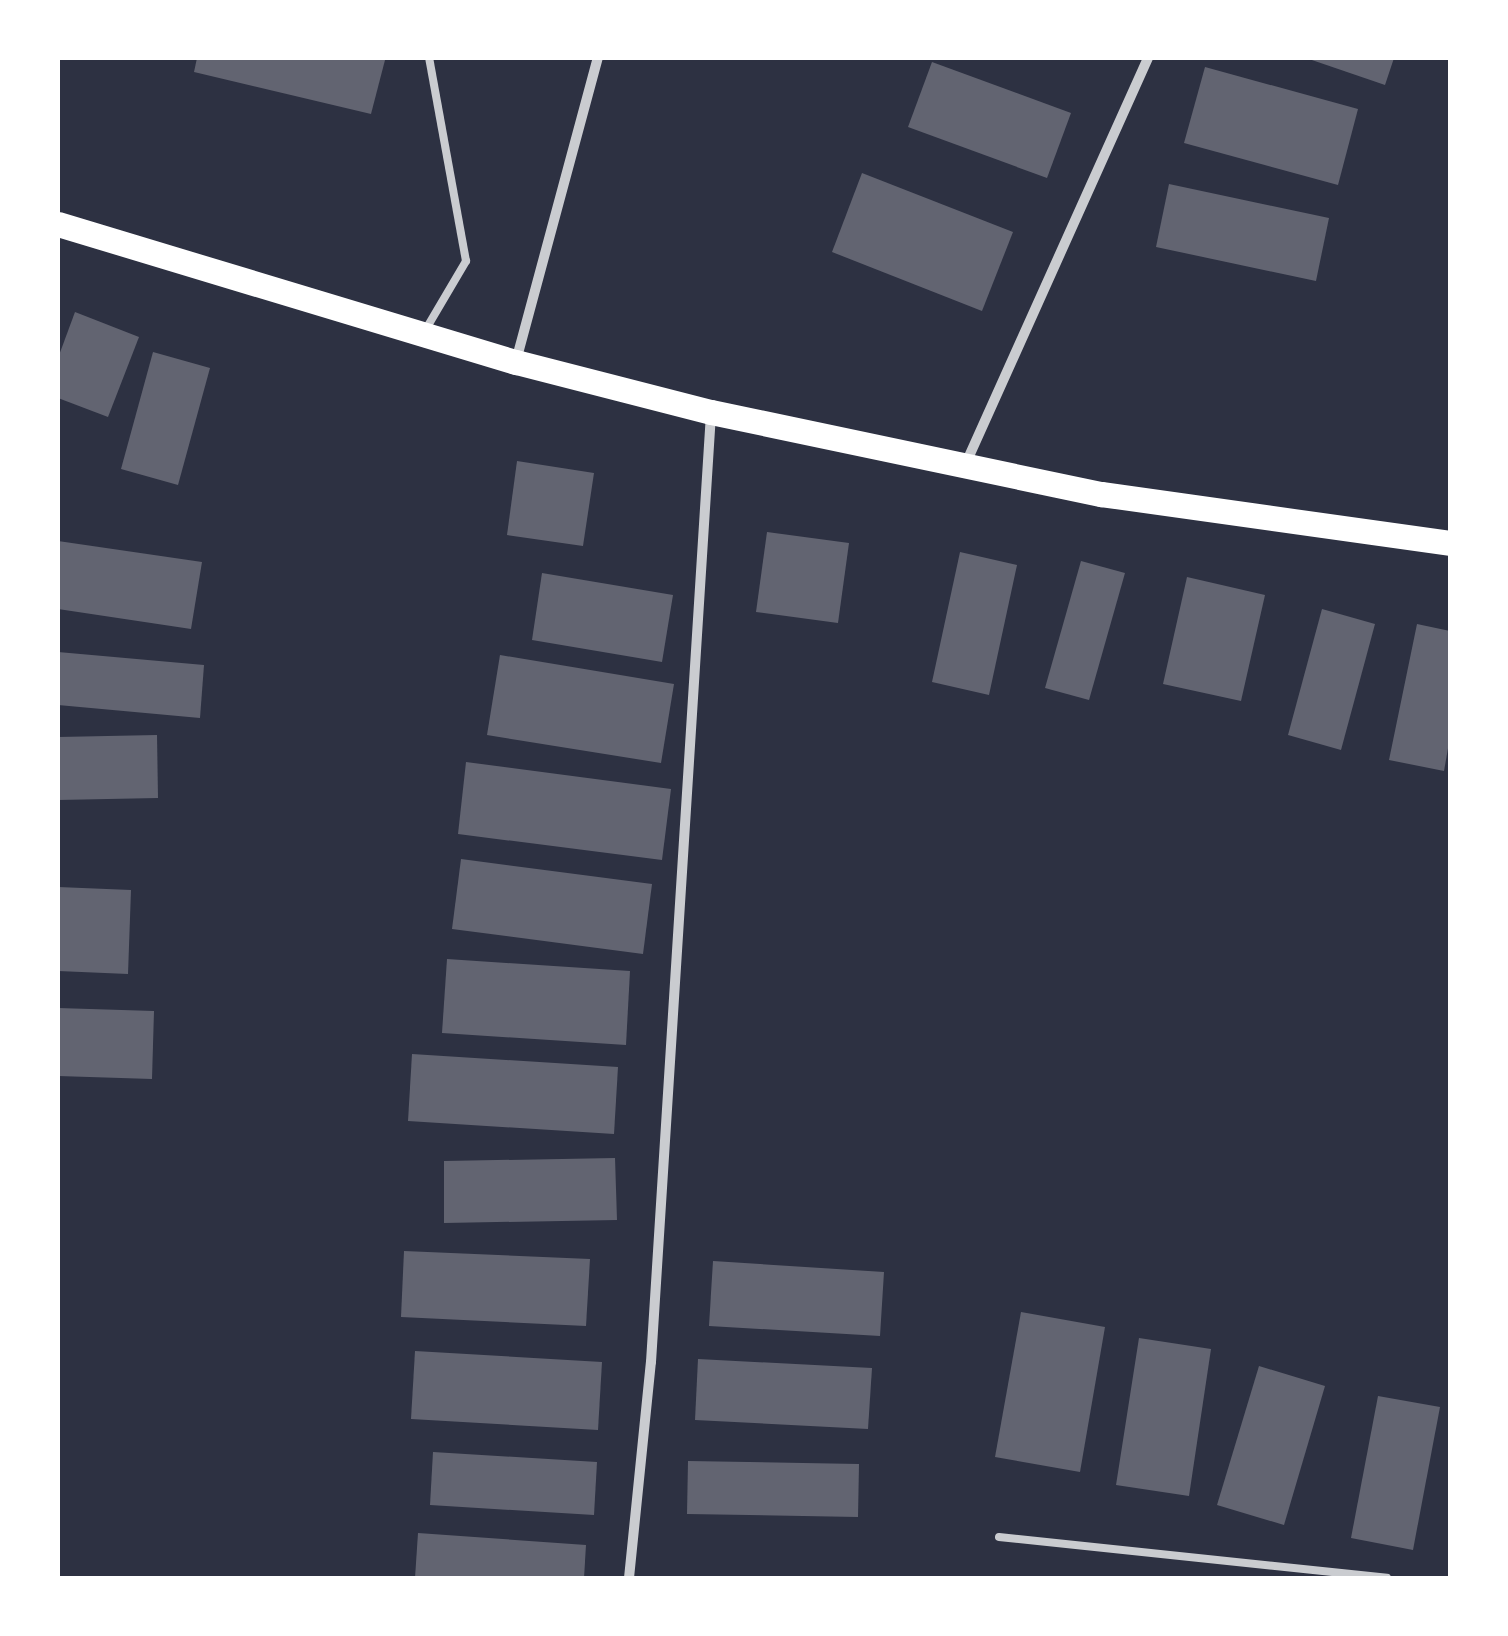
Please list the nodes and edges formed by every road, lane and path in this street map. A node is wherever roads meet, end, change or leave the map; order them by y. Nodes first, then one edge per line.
1 (429, 58) edge
2 (598, 58) edge
3 (1148, 58) edge
4 (58, 224) edge
5 (424, 333) junction
6 (516, 362) junction
7 (711, 412) junction
8 (966, 463) junction
9 (1450, 543) edge
10 (999, 1537) dead end
11 (629, 1578) edge
12 (1387, 1578) edge

1 - 5 lane
2 - 6 street
3 - 8 street
4 - 5 main road
5 - 6 main road
6 - 7 main road
7 - 8 main road
7 - 11 street
8 - 9 main road
10 - 12 lane

